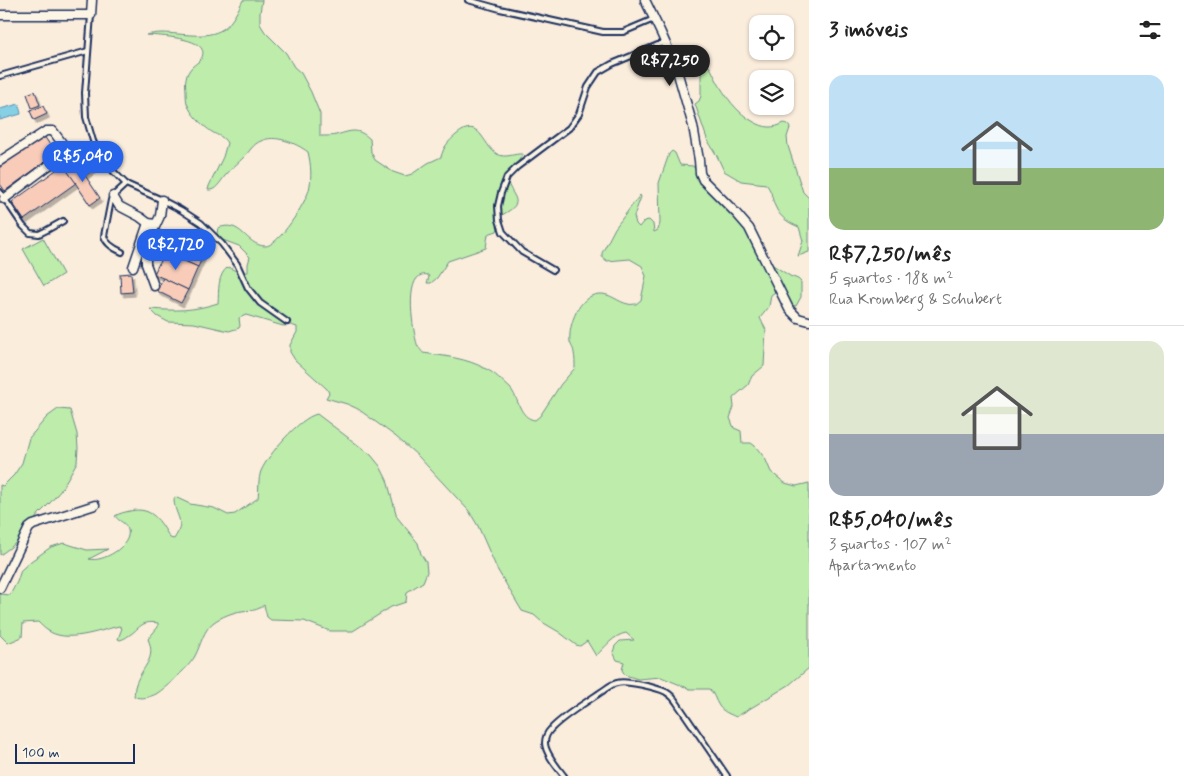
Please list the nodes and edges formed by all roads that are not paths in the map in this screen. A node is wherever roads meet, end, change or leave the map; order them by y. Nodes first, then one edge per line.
1 (92, 0) edge
2 (468, 0) edge
3 (645, 0) edge
4 (0, 15) edge
5 (91, 15) junction
6 (654, 19) junction
7 (665, 42) junction
8 (88, 51) junction
9 (0, 76) edge
10 (0, 161) edge
11 (126, 184) junction
12 (2, 195) edge
13 (113, 196) junction
14 (162, 200) junction
15 (63, 221) dead end
16 (152, 224) junction
17 (122, 252) dead end
18 (133, 267) dead end
19 (553, 270) dead end
20 (154, 286) dead end
21 (809, 321) edge
22 (287, 322) dead end
23 (95, 505) dead end
24 (0, 588) edge
25 (564, 776) edge
26 (727, 776) edge

1 - 5 street
2 - 6 lane
3 - 6 street
4 - 5 street
5 - 8 lane
6 - 7 street
7 - 19 lane
7 - 21 street
8 - 9 lane
8 - 11 lane
10 - 12 street
11 - 13 lane
11 - 14 lane
12 - 15 lane
13 - 16 street
13 - 17 lane
14 - 16 street
14 - 22 lane
16 - 18 street
16 - 20 street
23 - 24 street
25 - 26 lane

